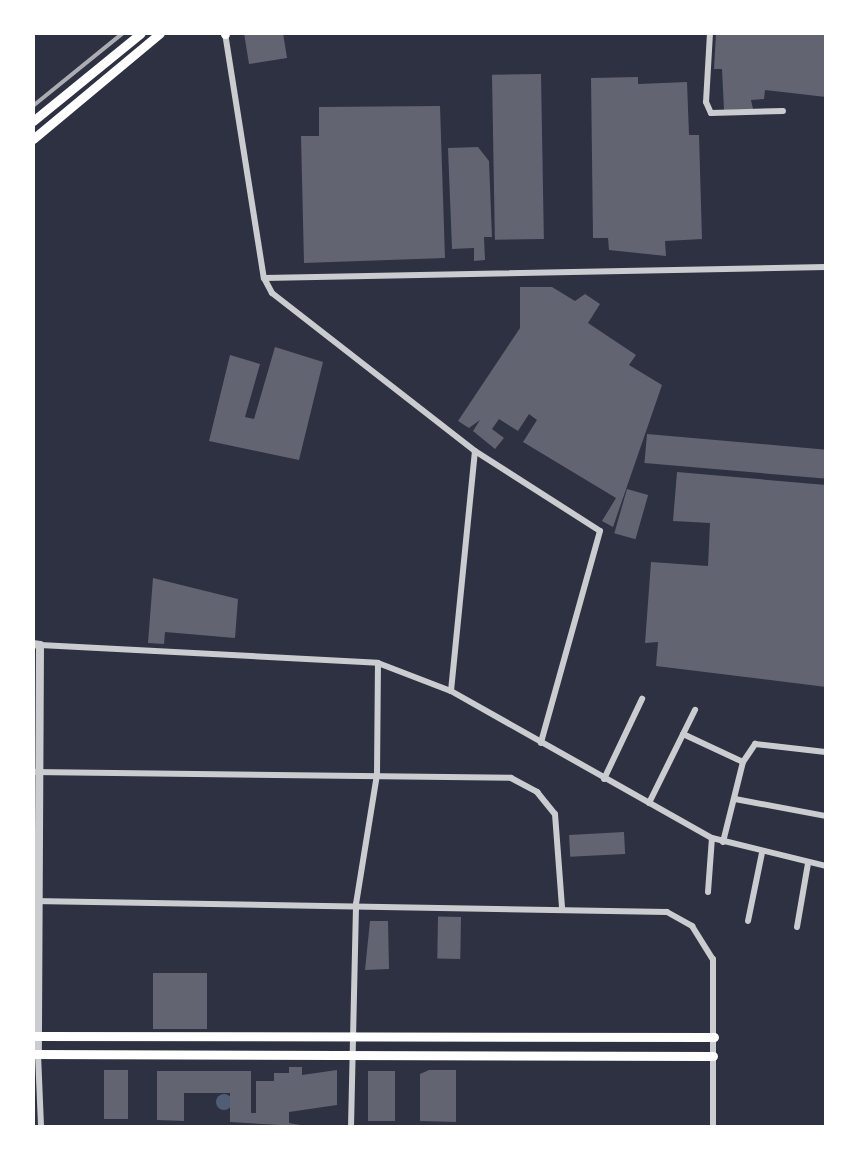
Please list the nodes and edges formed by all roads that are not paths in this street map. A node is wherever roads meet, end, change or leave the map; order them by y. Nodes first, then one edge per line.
1 (141, 33) edge
2 (710, 33) edge
3 (160, 34) edge
4 (225, 34) edge
5 (49, 109) junction
6 (783, 111) dead end
7 (56, 119) junction
8 (33, 121) edge
9 (33, 139) edge
10 (826, 267) edge
11 (264, 278) junction
12 (475, 451) junction
13 (37, 645) edge
14 (378, 663) junction
15 (451, 691) junction
16 (642, 699) dead end
17 (695, 710) dead end
18 (683, 734) junction
19 (541, 743) junction
20 (826, 752) edge
21 (743, 762) junction
22 (36, 772) edge
23 (377, 775) junction
24 (604, 779) junction
25 (735, 799) junction
26 (649, 803) junction
27 (826, 816) edge
28 (712, 838) junction
29 (723, 842) junction
30 (762, 853) junction
31 (808, 863) junction
32 (826, 866) edge
33 (708, 892) dead end
34 (36, 901) edge
35 (356, 904) junction
36 (562, 907) junction
37 (748, 920) dead end
38 (797, 927) dead end
39 (353, 1033) junction
40 (36, 1036) edge
41 (714, 1037) junction
42 (353, 1053) junction
43 (36, 1054) edge
44 (713, 1056) junction
45 (41, 1127) edge
46 (351, 1127) edge
47 (713, 1127) edge

1 - 5 main road
2 - 6 street
3 - 7 main road
4 - 11 street
5 - 7 main road
5 - 8 main road
7 - 9 main road
10 - 11 street
11 - 12 street
12 - 15 street
12 - 19 street
13 - 14 street
13 - 22 street
14 - 15 street
14 - 23 street
15 - 19 street
16 - 24 street
17 - 18 street
18 - 21 street
18 - 26 street
19 - 24 street
20 - 21 street
21 - 25 street
22 - 23 street
22 - 34 street
23 - 35 street
23 - 36 street
24 - 26 street
25 - 27 street
25 - 29 street
26 - 28 street
28 - 29 street
28 - 33 street
29 - 30 street
30 - 31 street
30 - 37 street
31 - 32 street
31 - 38 street
34 - 35 street
34 - 40 street
35 - 36 street
35 - 39 street
36 - 41 street
39 - 40 main road
39 - 41 main road
39 - 42 street
40 - 43 street
41 - 44 street
42 - 43 main road
42 - 44 main road
42 - 46 street
43 - 45 street
44 - 47 street

